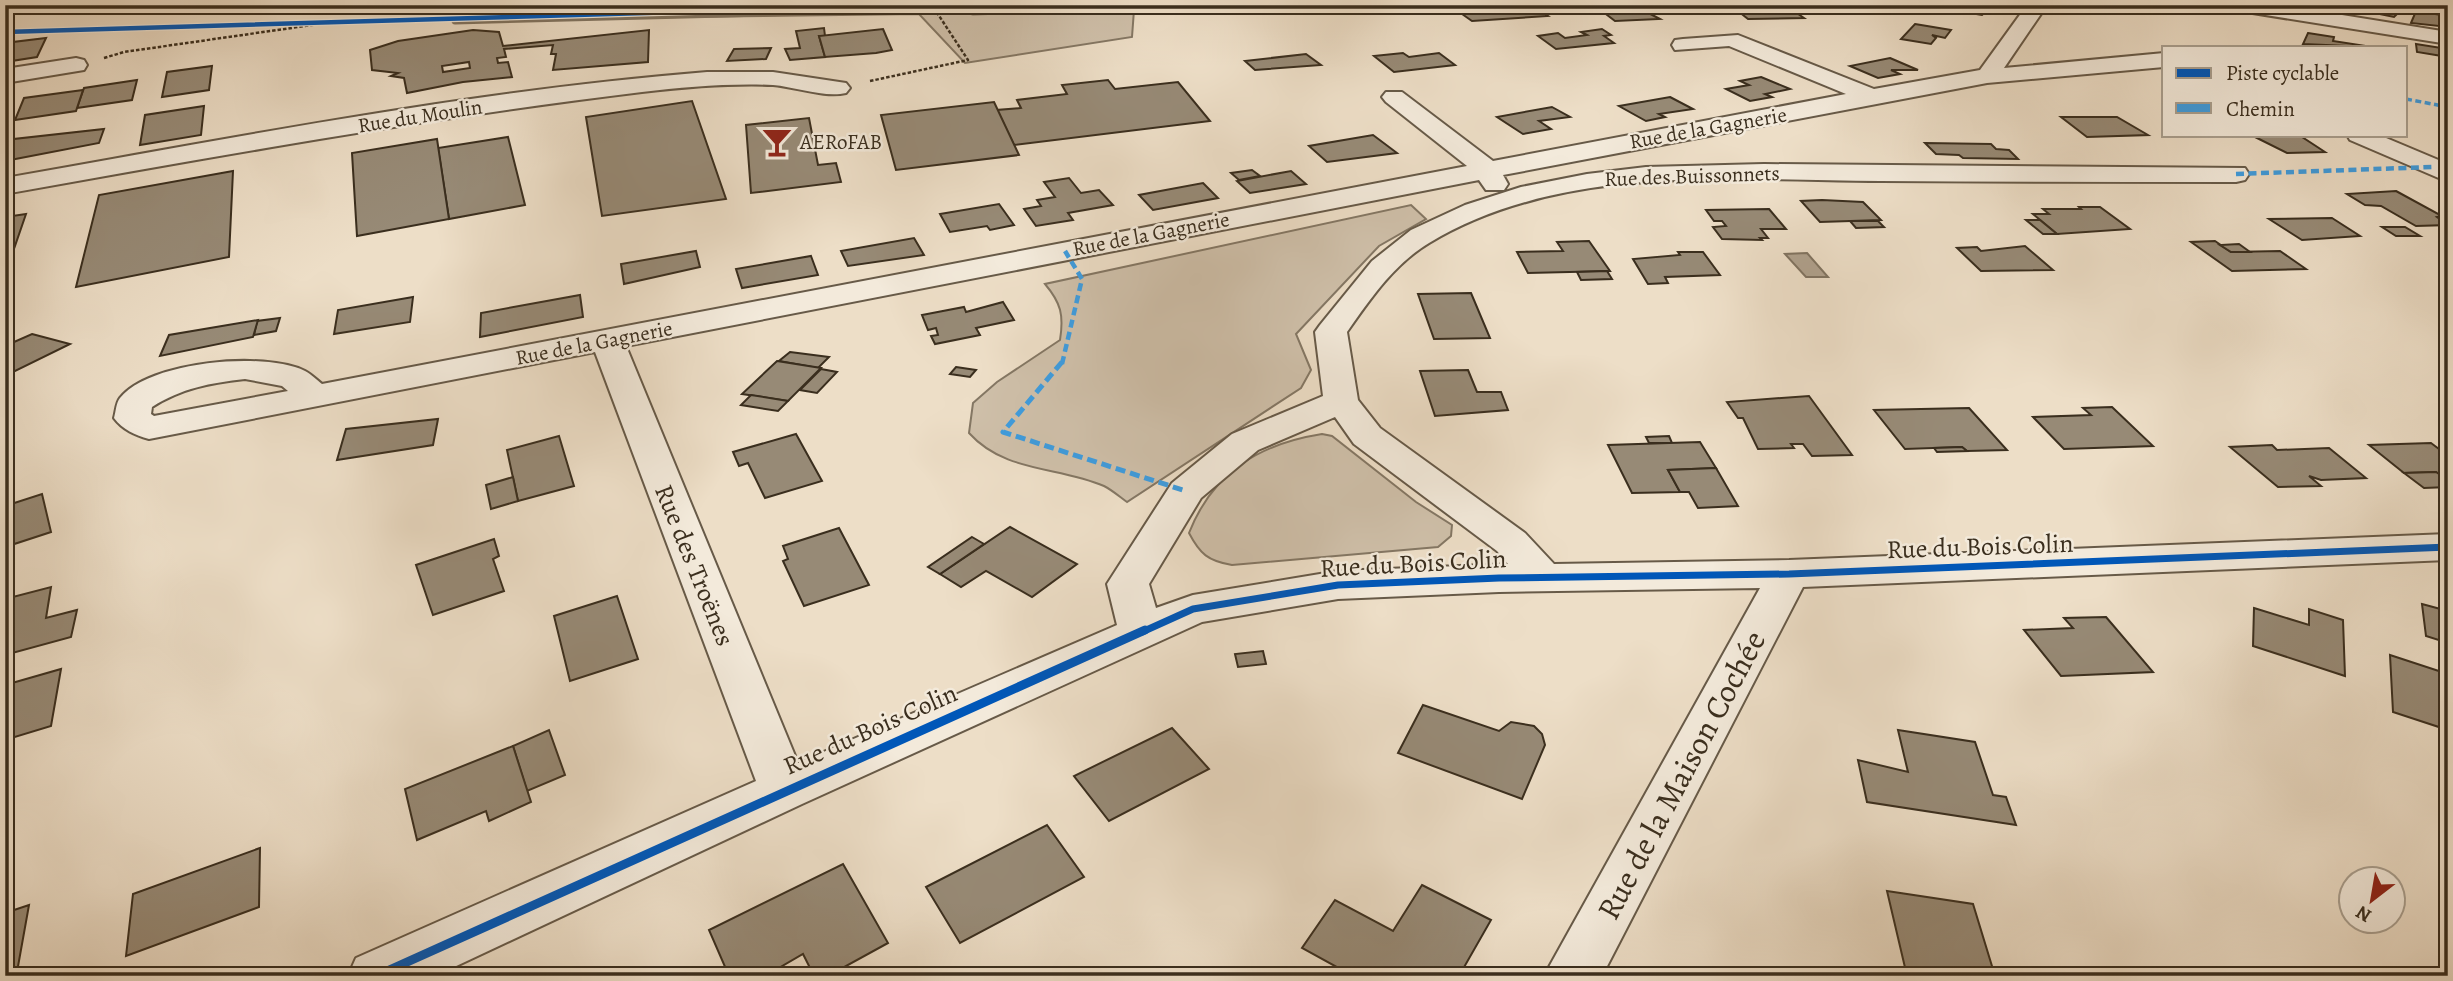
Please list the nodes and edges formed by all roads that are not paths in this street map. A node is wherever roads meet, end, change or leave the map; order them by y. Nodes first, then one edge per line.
1 (2037, 5) edge
2 (2240, 5) edge
3 (2448, 38) edge
4 (1683, 46) dead end
5 (2162, 60) edge
6 (76, 65) road end
7 (5, 76) edge
8 (1987, 76) junction
9 (838, 88) road end
10 (1872, 96) junction
11 (1394, 97) dead end
12 (2361, 136) edge
13 (1655, 138) junction
14 (1487, 169) junction
15 (1690, 172) junction
16 (2236, 174) dead end
17 (2448, 174) edge
18 (5, 186) edge
19 (1510, 197) junction
20 (607, 341) junction
21 (315, 396) dead end
22 (1341, 401) junction
23 (2448, 547) edge
24 (1789, 575) junction
25 (1544, 578) junction
26 (1141, 632) junction
27 (784, 790) junction
28 (376, 976) edge
29 (1572, 976) edge

1 - 8 street
2 - 3 street
4 - 10 street
5 - 8 street, Rue de la Gagnerie
6 - 7 street
8 - 10 street, Rue de la Gagnerie
9 - 18 street, Rue du Moulin
10 - 13 street, Rue de la Gagnerie
11 - 14 street
12 - 17 street
13 - 14 street, Rue de la Gagnerie
13 - 15 street
14 - 19 street
14 - 20 street, Rue de la Gagnerie
15 - 16 street, Rue des Buissonnets
15 - 19 street, Rue des Buissonnets
19 - 22 street, Rue des Buissonnets
20 - 21 street, Rue de la Gagnerie
20 - 27 street, Rue des Troënes
22 - 25 street, Rue des Buissonnets
22 - 26 street
23 - 24 street, Rue du Bois Colin
24 - 25 street, Rue du Bois Colin
24 - 29 street, Rue de la Maison Cochée
25 - 26 street, Rue du Bois Colin
26 - 27 street, Rue du Bois Colin
27 - 28 street, Rue du Bois Colin

